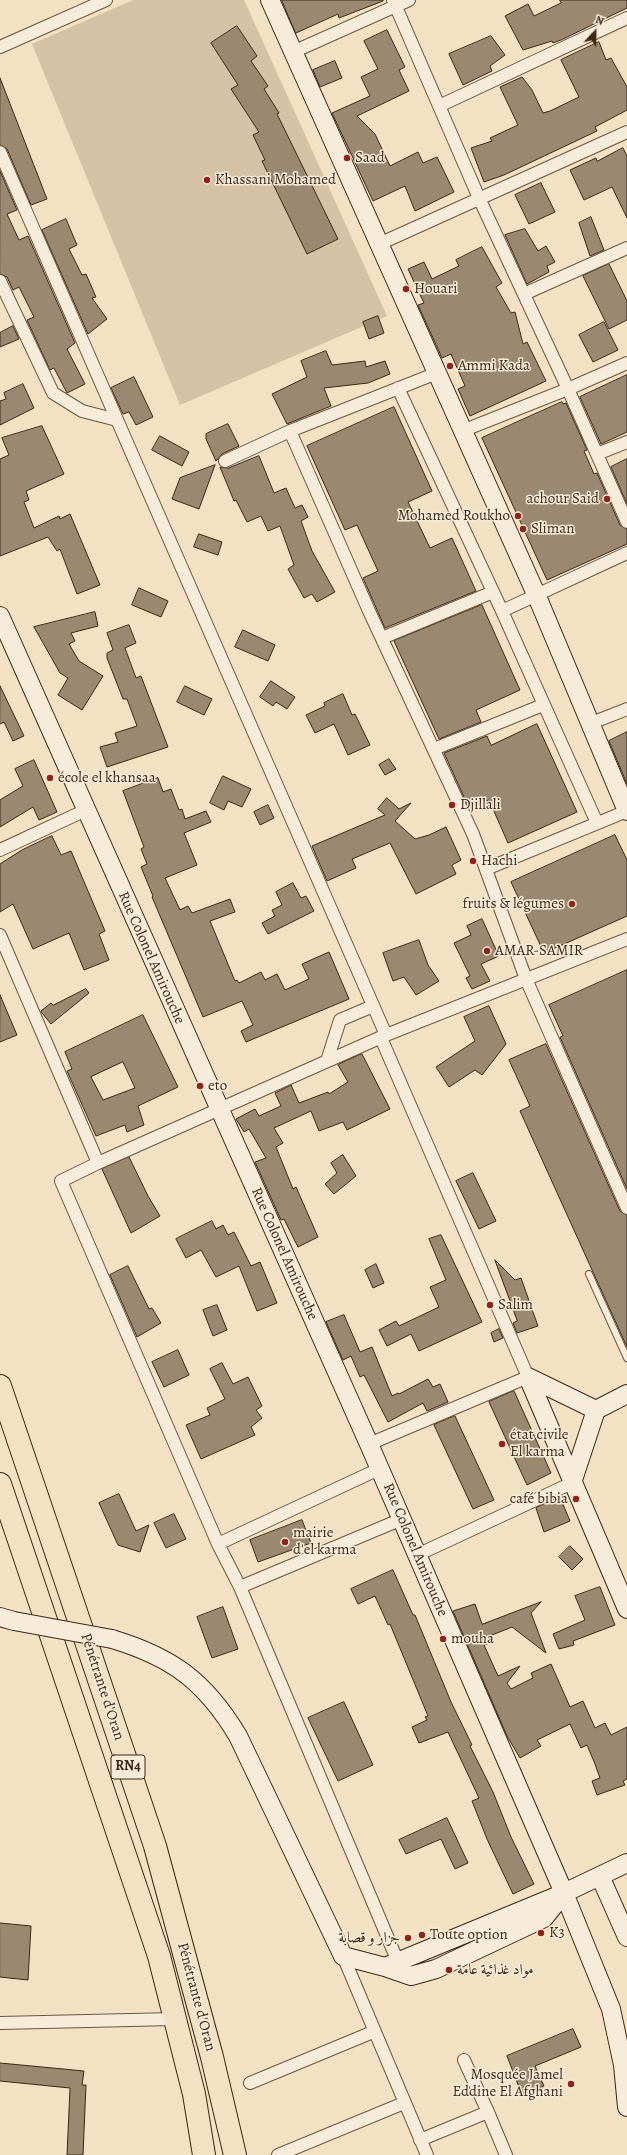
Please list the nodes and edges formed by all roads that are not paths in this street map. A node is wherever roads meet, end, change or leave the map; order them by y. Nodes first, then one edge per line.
1 (106, 0) edge
2 (270, 0) edge
3 (409, 0) edge
4 (394, 3) edge
5 (627, 18) edge
6 (0, 47) edge
7 (293, 52) junction
8 (439, 106) junction
9 (627, 132) edge
10 (0, 152) edge
11 (479, 198) junction
12 (379, 244) junction
13 (627, 248) edge
14 (0, 281) edge
15 (524, 294) junction
16 (627, 363) edge
17 (437, 374) junction
18 (398, 388) junction
19 (568, 389) junction
20 (117, 420) junction
21 (290, 431) junction
22 (462, 431) junction
23 (627, 442) edge
24 (597, 454) junction
25 (225, 461) dead end
26 (627, 522) edge
27 (627, 553) edge
28 (493, 592) junction
29 (536, 594) junction
30 (502, 611) junction
31 (1, 620) edge
32 (382, 638) junction
33 (543, 705) junction
34 (627, 709) edge
35 (589, 724) junction
36 (434, 749) junction
37 (86, 810) junction
38 (627, 811) edge
39 (597, 823) junction
40 (0, 850) edge
41 (486, 869) junction
42 (0, 935) edge
43 (627, 940) edge
44 (526, 979) junction
45 (373, 1006) junction
46 (383, 1036) junction
47 (327, 1062) junction
48 (219, 1110) junction
49 (98, 1163) junction
50 (627, 1208) edge
51 (589, 1274) dead end
52 (627, 1358) edge
53 (528, 1377) junction
54 (0, 1386) edge
55 (627, 1394) edge
56 (596, 1410) junction
57 (369, 1444) junction
58 (379, 1468) junction
59 (572, 1483) junction
60 (0, 1484) edge
61 (402, 1519) junction
62 (218, 1544) junction
63 (417, 1555) junction
64 (240, 1587) junction
65 (627, 1609) edge
66 (7, 1619) edge
67 (627, 1863) edge
68 (600, 1876) junction
69 (564, 1893) junction
70 (544, 1918) junction
71 (577, 1925) junction
72 (625, 1929) edge
73 (343, 1956) junction
74 (392, 1965) junction
75 (174, 2019) junction
76 (0, 2022) edge
77 (373, 2032) junction
78 (464, 2060) dead end
79 (250, 2083) dead end
80 (404, 2103) junction
81 (627, 2107) edge
82 (488, 2112) junction
83 (420, 2140) junction
84 (204, 2155) edge
85 (234, 2155) edge
86 (278, 2155) edge
87 (427, 2155) edge
88 (506, 2155) edge

1 - 6 street
2 - 7 street
3 - 4 street
4 - 7 street
4 - 8 street
5 - 8 street
7 - 12 street
8 - 11 street
9 - 11 street
10 - 20 street
11 - 12 street
11 - 15 street
12 - 17 street
13 - 15 street
14 - 20 street
15 - 19 street
16 - 19 street
17 - 18 street
17 - 22 street
18 - 21 street
18 - 28 street
19 - 22 street
19 - 24 street
20 - 45 street
21 - 25 street
21 - 32 street
22 - 29 street
23 - 24 street
24 - 26 street
27 - 29 street
28 - 30 street
28 - 32 street
29 - 30 street
29 - 35 street
30 - 33 street
31 - 37 street, Rue Colonel Amirouche
32 - 36 street
33 - 36 street
33 - 39 street
34 - 35 street
35 - 38 street
36 - 41 street
37 - 40 street
37 - 48 street, Rue Colonel Amirouche
38 - 39 street
39 - 41 street
41 - 44 street
42 - 49 street
43 - 44 street
44 - 46 street
44 - 50 street
45 - 46 street
45 - 47 street
46 - 47 street
46 - 53 street
47 - 48 street
48 - 49 street
48 - 57 street, Rue Colonel Amirouche
49 - 62 street
51 - 52 lane
53 - 56 street
53 - 57 street
53 - 59 street
54 - 85 highway, Pénétrante d'Oran / RN4
55 - 56 street
56 - 59 street
57 - 58 street, Rue Colonel Amirouche
58 - 61 street, Rue Colonel Amirouche
58 - 62 street
59 - 63 street
59 - 65 street
60 - 75 highway, Pénétrante d'Oran / RN4
61 - 63 street, Rue Colonel Amirouche
61 - 64 street
62 - 64 street
63 - 69 street, Rue Colonel Amirouche
64 - 74 street
66 - 73 street, bridge
67 - 68 street
68 - 69 street
68 - 72 street
69 - 70 street
69 - 71 street, Rue Colonel Amirouche
69 - 74 street
70 - 71 street
70 - 74 street
71 - 81 street, Rue Colonel Amirouche
73 - 74 street
73 - 77 street
75 - 76 street
75 - 84 highway, Pénétrante d'Oran / RN4
77 - 79 street
77 - 80 street
78 - 82 street
80 - 83 street
80 - 86 street
82 - 83 street
82 - 88 street
83 - 87 street

